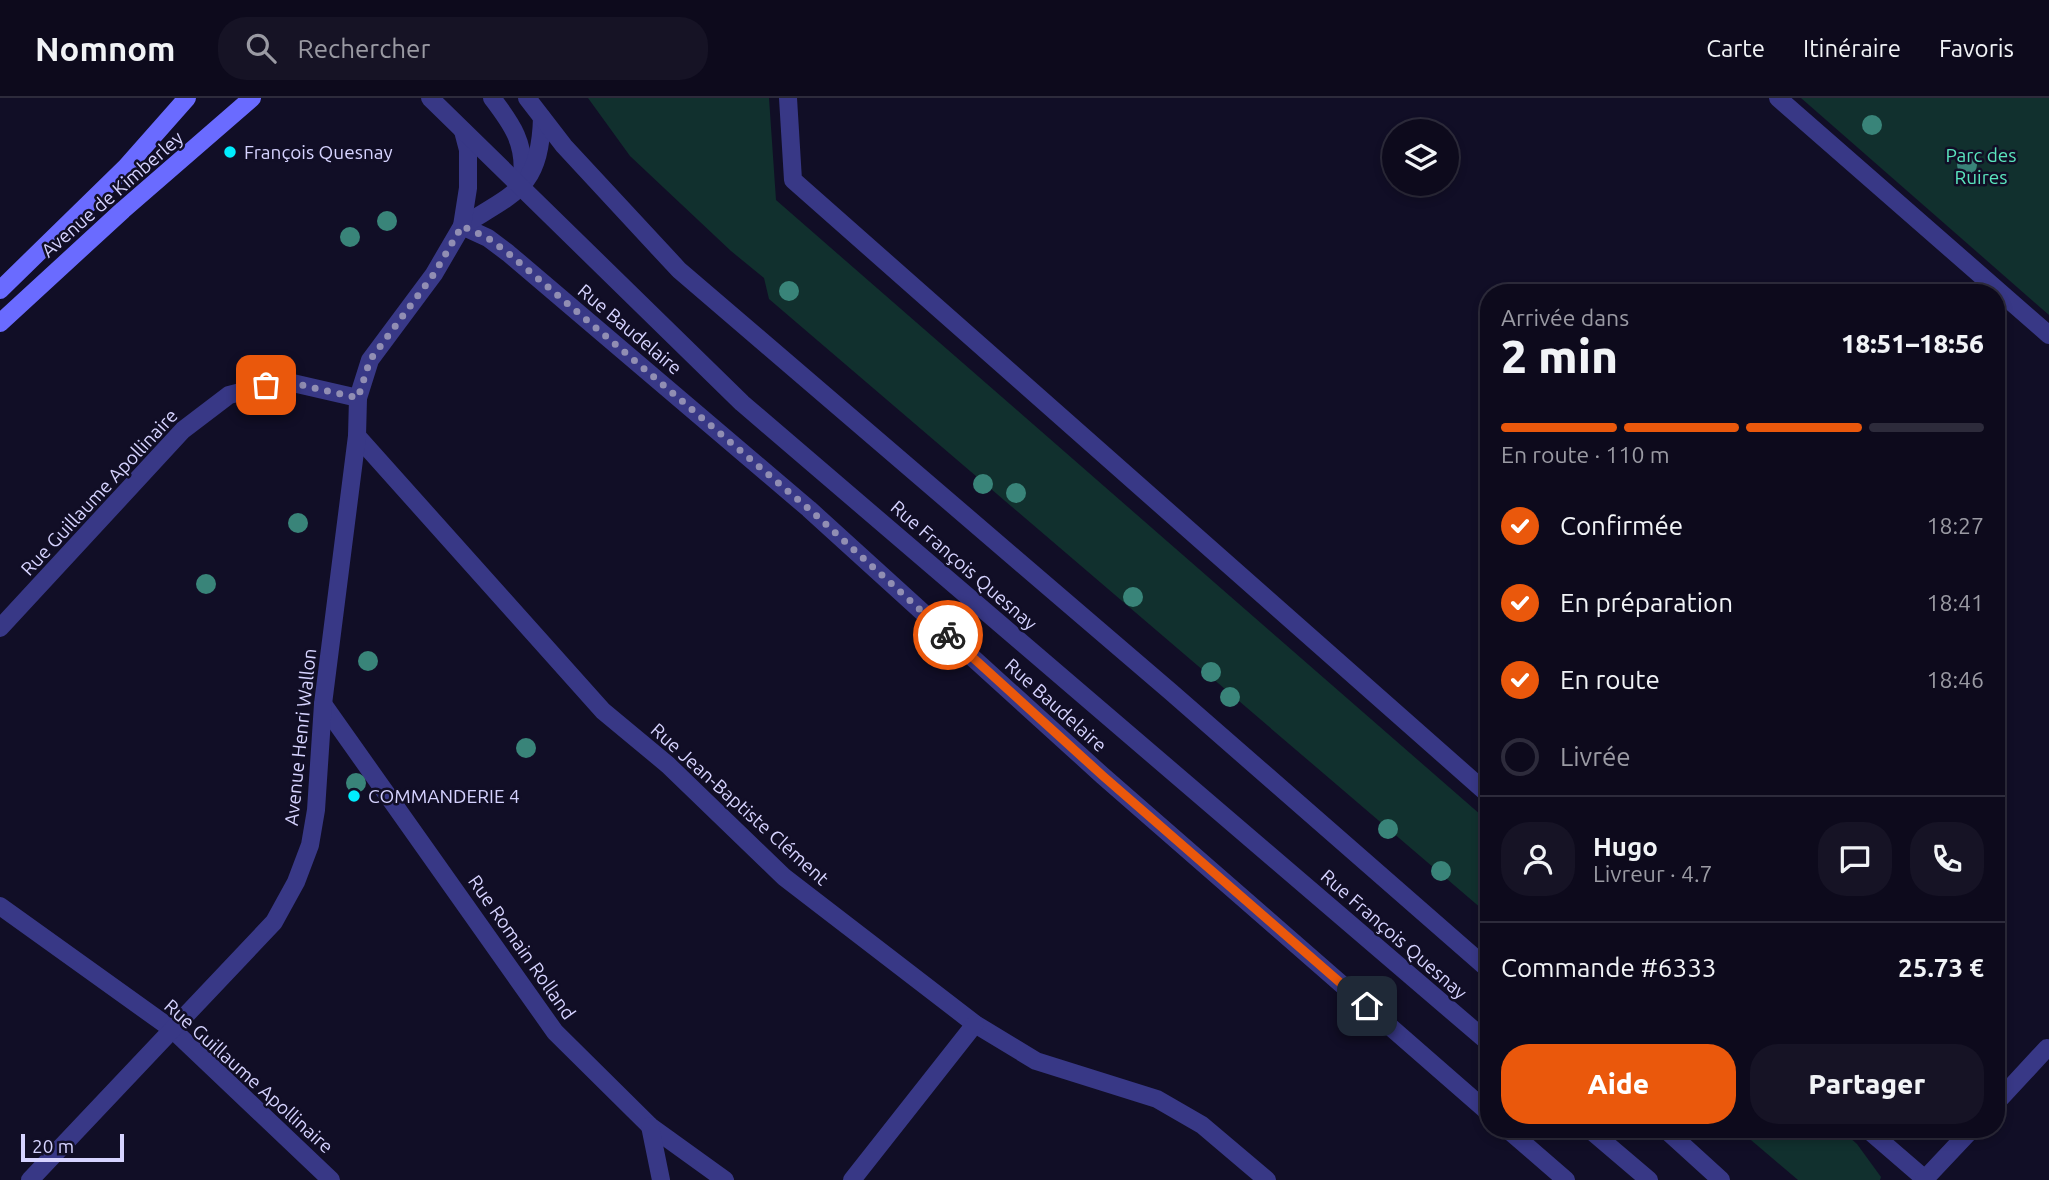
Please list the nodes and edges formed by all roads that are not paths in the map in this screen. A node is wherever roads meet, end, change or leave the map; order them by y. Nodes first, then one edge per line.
1 (187, 98) edge
2 (252, 98) edge
3 (430, 98) edge
4 (492, 98) edge
5 (527, 98) edge
6 (788, 98) edge
7 (1778, 98) edge
8 (542, 118) junction
9 (463, 131) junction
10 (521, 189) junction
11 (462, 226) junction
12 (1991, 284) edge
13 (0, 290) edge
14 (2005, 297) edge
15 (0, 323) edge
16 (2049, 335) edge
17 (358, 398) junction
18 (357, 436) junction
19 (0, 628) edge
20 (323, 704) junction
21 (1480, 787) edge
22 (0, 906) edge
23 (1480, 962) edge
24 (975, 1024) junction
25 (173, 1030) junction
26 (1480, 1035) edge
27 (2047, 1048) dead end
28 (2005, 1093) edge
29 (1480, 1105) edge
30 (650, 1126) junction
31 (1517, 1138) edge
32 (1600, 1138) edge
33 (1675, 1138) edge
34 (1877, 1138) edge
35 (1964, 1138) edge
36 (30, 1180) edge
37 (331, 1180) edge
38 (661, 1180) edge
39 (725, 1180) edge
40 (852, 1180) edge
41 (1267, 1180) edge
42 (1566, 1180) edge
43 (1649, 1180) edge
44 (1721, 1180) edge
45 (1924, 1180) edge

1 - 13 main road, Avenue de Kimberley
2 - 15 main road, Avenue de Kimberley
3 - 9 street, Rue François Quesnay
4 - 10 street
5 - 8 street, Rue François Quesnay
6 - 21 street
7 - 12 street
8 - 10 street
8 - 23 street, Rue François Quesnay
9 - 10 street, Rue François Quesnay
9 - 11 street, Avenue Henri Wallon
10 - 11 street, Avenue Henri Wallon
10 - 26 street, Rue François Quesnay
11 - 17 street, Avenue Henri Wallon
11 - 29 street, Rue Baudelaire
14 - 16 street
17 - 18 street, Avenue Henri Wallon
17 - 19 street, Rue Guillaume Apollinaire
18 - 20 street, Avenue Henri Wallon
18 - 24 street, Rue Jean-Baptiste Clément
20 - 25 street, Avenue Henri Wallon
20 - 30 street, Rue Romain Rolland
22 - 25 street, Rue Guillaume Apollinaire
24 - 40 street
24 - 41 street, Rue Jean-Baptiste Clément
25 - 36 street, Avenue Henri Wallon
25 - 37 street, Rue Guillaume Apollinaire
27 - 28 street
30 - 38 street
30 - 39 street, Rue Romain Rolland
31 - 42 street
32 - 43 street
33 - 44 street
34 - 45 street
35 - 45 street

